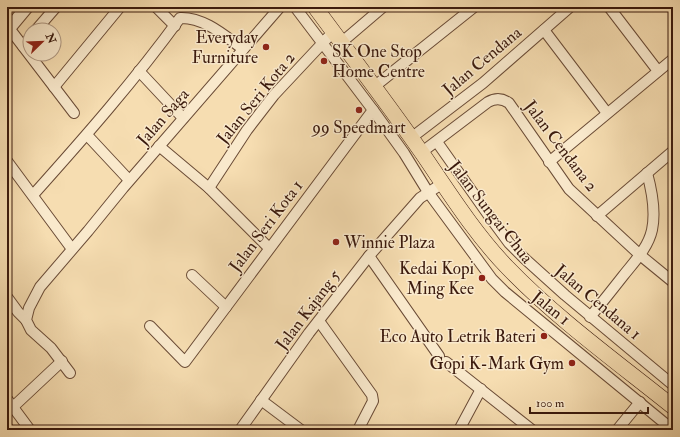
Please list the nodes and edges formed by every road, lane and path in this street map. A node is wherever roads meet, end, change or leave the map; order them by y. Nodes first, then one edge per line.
1 (27, 7) edge
2 (56, 7) edge
3 (120, 7) edge
4 (156, 7) edge
5 (280, 7) edge
6 (295, 7) edge
7 (315, 7) edge
8 (383, 7) edge
9 (474, 7) edge
10 (570, 7) edge
11 (609, 7) edge
12 (43, 22) edge
13 (175, 26) junction
14 (8, 30) edge
15 (544, 30) junction
16 (338, 37) junction
17 (322, 43) junction
18 (22, 45) edge
19 (243, 49) junction
20 (673, 59) edge
21 (35, 62) edge
22 (139, 71) junction
23 (658, 71) junction
24 (375, 86) junction
25 (54, 87) junction
26 (373, 110) junction
27 (74, 113) dead end
28 (607, 113) junction
29 (183, 118) junction
30 (87, 135) junction
31 (411, 138) junction
32 (436, 142) junction
33 (159, 146) junction
34 (673, 151) edge
35 (422, 152) junction
36 (7, 161) edge
37 (549, 162) junction
38 (647, 173) junction
39 (129, 180) junction
40 (443, 183) junction
41 (209, 188) junction
42 (428, 192) junction
43 (33, 195) junction
44 (597, 216) junction
45 (472, 224) junction
46 (459, 234) junction
47 (269, 248) junction
48 (72, 249) junction
49 (369, 256) junction
50 (640, 256) junction
51 (192, 275) dead end
52 (673, 282) edge
53 (7, 297) edge
54 (226, 307) junction
55 (590, 317) junction
56 (26, 320) junction
57 (319, 321) junction
58 (150, 326) dead end
59 (62, 361) junction
60 (70, 373) dead end
61 (673, 386) edge
62 (481, 389) junction
63 (261, 400) junction
64 (640, 402) junction
65 (10, 403) edge
66 (673, 407) edge
67 (7, 427) edge
68 (9, 430) edge
69 (30, 430) edge
70 (240, 430) edge
71 (301, 430) edge
72 (358, 430) edge
73 (460, 430) edge
74 (532, 430) edge
75 (617, 430) edge
76 (673, 430) edge

1 - 14 street
2 - 12 street
3 - 25 street
4 - 13 street
5 - 19 street, Jalan Saga
6 - 17 street, Jalan 1
7 - 16 main road, Jalan Sungai Chua
8 - 16 street, Jalan Seri Kota 2
9 - 24 street
10 - 15 street, Jalan Cendana
11 - 23 street
13 - 19 street
13 - 22 street
14 - 18 street
15 - 28 street
15 - 31 street, Jalan Cendana
16 - 17 street, Jalan Seri Kota 2
16 - 24 main road, Jalan Sungai Chua
17 - 26 street, Jalan 1
17 - 41 street, Jalan Seri Kota 2
19 - 29 street, Jalan Saga
20 - 23 street
21 - 25 street
22 - 29 street
22 - 30 street
23 - 28 street
24 - 31 main road, Jalan Sungai Chua
25 - 27 street
26 - 42 street, Jalan 1
26 - 47 street, Jalan Seri Kota 1
28 - 37 street
29 - 33 street, Jalan Saga
30 - 39 street
30 - 43 street
31 - 35 main road, Jalan Sungai Chua
32 - 35 street
32 - 37 street, Jalan Cendana 2
32 - 55 street, Jalan Cendana 1
33 - 39 street, Jalan Saga
33 - 41 street
34 - 38 street
35 - 40 main road, Jalan Sungai Chua
36 - 43 street
37 - 44 street, Jalan Cendana 2
38 - 44 street
38 - 50 street
39 - 48 street, Jalan Saga
40 - 42 street, Jalan Kajang 5
40 - 45 main road, Jalan Sungai Chua
41 - 47 street
42 - 46 street, Jalan 1
42 - 49 street, Jalan Kajang 5
43 - 48 street
44 - 50 street, Jalan Cendana 2
45 - 46 street
45 - 66 main road, Jalan Sungai Chua
46 - 64 street, Jalan 1
47 - 54 street, Jalan Seri Kota 1
48 - 56 street, Jalan Saga
49 - 57 street, Jalan Kajang 5
49 - 62 street
50 - 52 street, Jalan Cendana 2
50 - 55 street
51 - 54 street
53 - 56 street
54 - 58 street, Jalan Seri Kota 1
55 - 61 street, Jalan Cendana 1
56 - 59 street
57 - 63 street, Jalan Kajang 5
57 - 72 street
59 - 60 street
59 - 65 street
62 - 73 street
62 - 74 street
63 - 70 street, Jalan Kajang 5
63 - 71 street
64 - 75 street
64 - 76 street, Jalan 1
65 - 69 street
67 - 68 street

